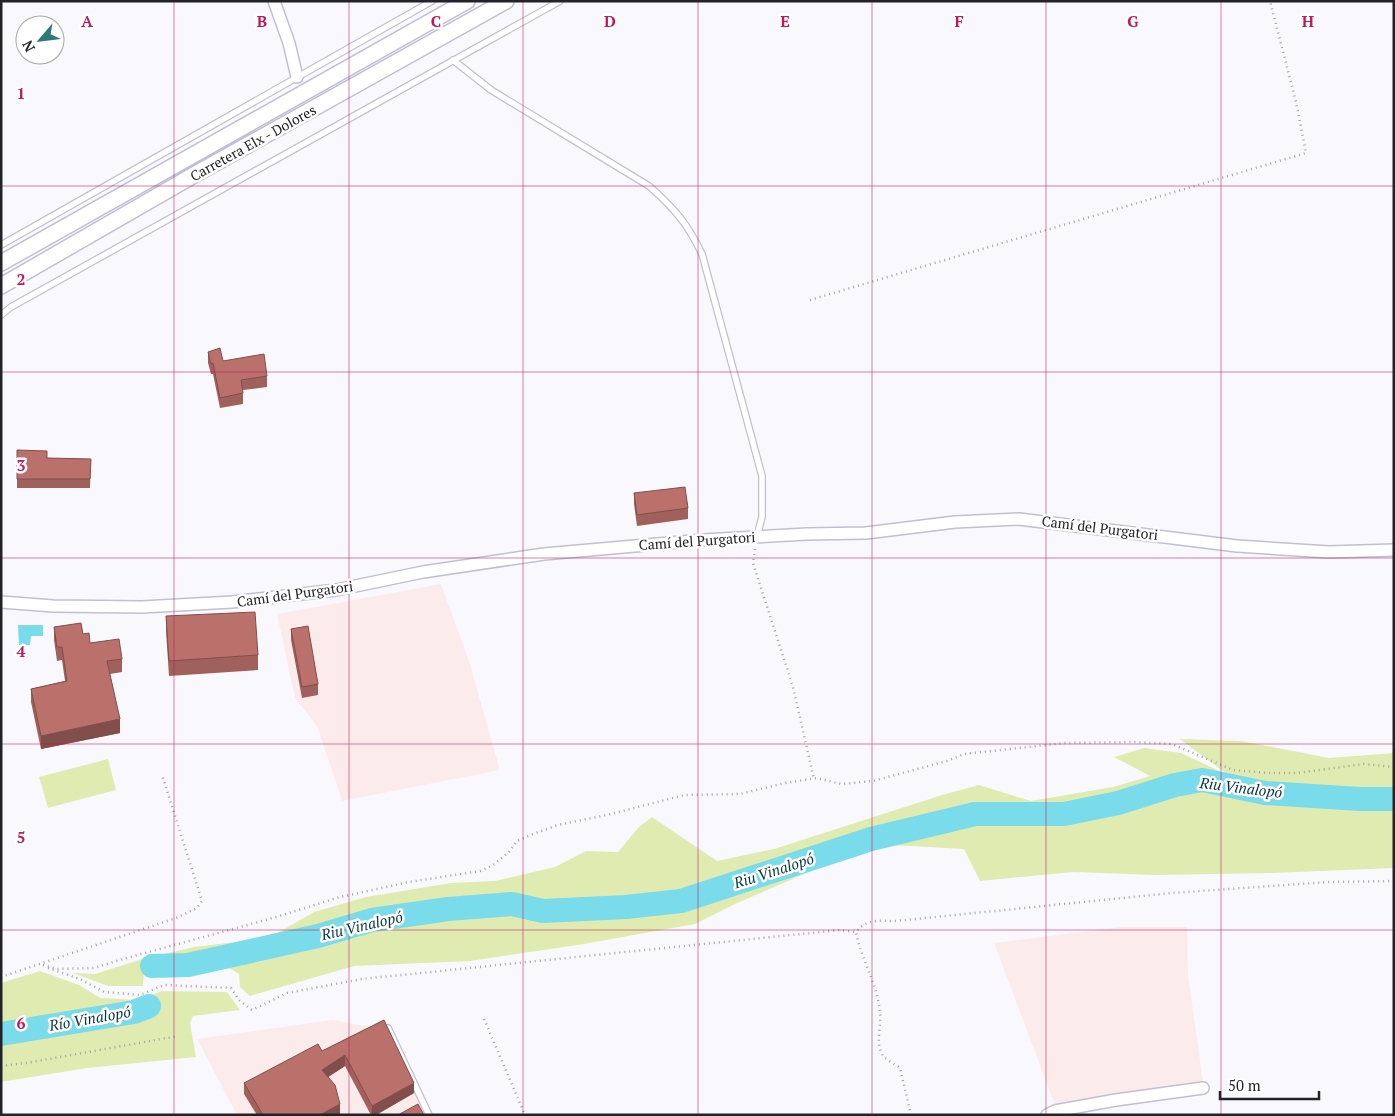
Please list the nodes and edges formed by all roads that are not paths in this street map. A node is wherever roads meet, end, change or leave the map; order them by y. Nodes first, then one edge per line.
1 (274, 1) edge
2 (432, 1) edge
3 (467, 1) edge
4 (506, 1) edge
5 (560, 1) edge
6 (453, 60) junction
7 (297, 77) junction
8 (1, 245) edge
9 (1, 263) edge
10 (1, 286) edge
11 (1, 315) edge
12 (757, 536) junction
13 (1394, 550) edge
14 (1, 602) edge
15 (388, 1028) edge
16 (1203, 1088) dead end
17 (429, 1115) edge
18 (1047, 1115) edge

1 - 7 street
2 - 7 lane
3 - 9 main road, Carretera Elx - Dolores
4 - 10 main road, Carretera Elx - Dolores
5 - 6 lane
6 - 11 lane
6 - 12 lane
7 - 8 lane
12 - 13 street, Camí del Purgatori
12 - 14 street, Camí del Purgatori
15 - 17 lane
16 - 18 street

